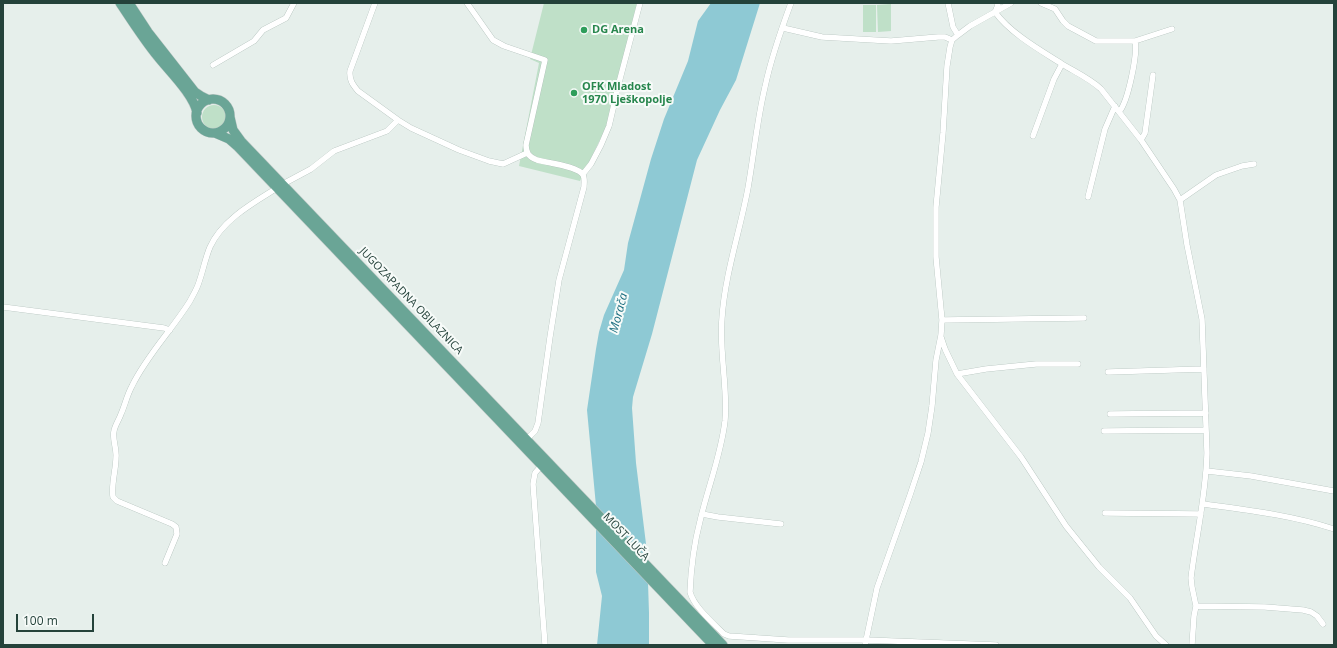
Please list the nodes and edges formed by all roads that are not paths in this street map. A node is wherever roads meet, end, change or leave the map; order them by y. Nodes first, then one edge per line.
1 (120, 3) edge
2 (129, 3) edge
3 (294, 3) edge
4 (375, 3) edge
5 (467, 3) edge
6 (640, 3) edge
7 (791, 3) edge
8 (948, 3) edge
9 (997, 3) edge
10 (1011, 3) edge
11 (1041, 3) edge
12 (995, 12) junction
13 (783, 28) junction
14 (1172, 29) dead end
15 (958, 35) junction
16 (952, 40) junction
17 (1135, 41) junction
18 (1062, 64) junction
19 (214, 65) dead end
20 (1153, 75) dead end
21 (209, 100) junction
22 (1115, 106) junction
23 (1119, 112) junction
24 (197, 113) junction
25 (230, 117) junction
26 (398, 120) junction
27 (216, 133) junction
28 (1033, 136) dead end
29 (1142, 140) junction
30 (527, 153) junction
31 (1254, 164) dead end
32 (583, 174) junction
33 (280, 186) junction
34 (1088, 197) dead end
35 (1180, 200) junction
36 (3, 307) edge
37 (1084, 318) dead end
38 (942, 320) junction
39 (170, 330) junction
40 (941, 335) junction
41 (1078, 364) dead end
42 (1204, 369) junction
43 (1108, 372) dead end
44 (957, 374) junction
45 (1206, 413) junction
46 (1110, 414) dead end
47 (1206, 430) junction
48 (1104, 432) dead end
49 (527, 439) junction
50 (541, 466) junction
51 (1207, 471) junction
52 (1334, 491) edge
53 (579, 499) junction
54 (1203, 504) junction
55 (1105, 513) dead end
56 (702, 514) junction
57 (1201, 514) junction
58 (781, 524) dead end
59 (1334, 529) edge
60 (165, 563) dead end
61 (661, 585) junction
62 (1196, 606) junction
63 (1323, 624) dead end
64 (865, 642) edge
65 (545, 645) edge
66 (713, 645) edge
67 (723, 645) edge
68 (996, 645) edge
69 (1166, 645) edge
70 (1192, 645) edge

1 - 24 main road
2 - 21 main road
3 - 19 street
4 - 26 street
5 - 30 street
6 - 32 street
7 - 13 street
8 - 15 street
9 - 12 street
10 - 12 street
11 - 17 street
12 - 15 street
12 - 18 street
13 - 16 street
13 - 56 street
14 - 17 street
15 - 16 street
16 - 38 street
17 - 23 street
18 - 22 street
18 - 28 street
20 - 29 street
21 - 24 main road
21 - 25 main road
22 - 23 street
22 - 34 street
23 - 29 street
24 - 27 main road
25 - 27 main road
25 - 33 main road, JUGOZAPADNA OBILAZNICA
26 - 30 street
26 - 33 street
27 - 33 main road, JUGOZAPADNA OBILAZNICA
29 - 35 street
30 - 32 street
31 - 35 street
32 - 49 street
33 - 39 street
33 - 49 main road, JUGOZAPADNA OBILAZNICA
33 - 50 main road, JUGOZAPADNA OBILAZNICA
35 - 42 street
36 - 39 street
37 - 38 street
38 - 40 street
39 - 60 street
40 - 44 street
40 - 64 street
41 - 44 street
42 - 43 street
42 - 45 street
44 - 69 street
45 - 46 street
45 - 47 street
47 - 48 street
47 - 51 street
49 - 53 main road, JUGOZAPADNA OBILAZNICA
50 - 53 main road, JUGOZAPADNA OBILAZNICA
50 - 65 street
51 - 52 street
51 - 54 street
53 - 61 main road, MOST LUČA
54 - 57 street
54 - 59 street
55 - 57 street
56 - 58 street
56 - 64 street
57 - 62 street
61 - 66 main road
61 - 67 main road
62 - 63 street
62 - 70 street
64 - 68 street

